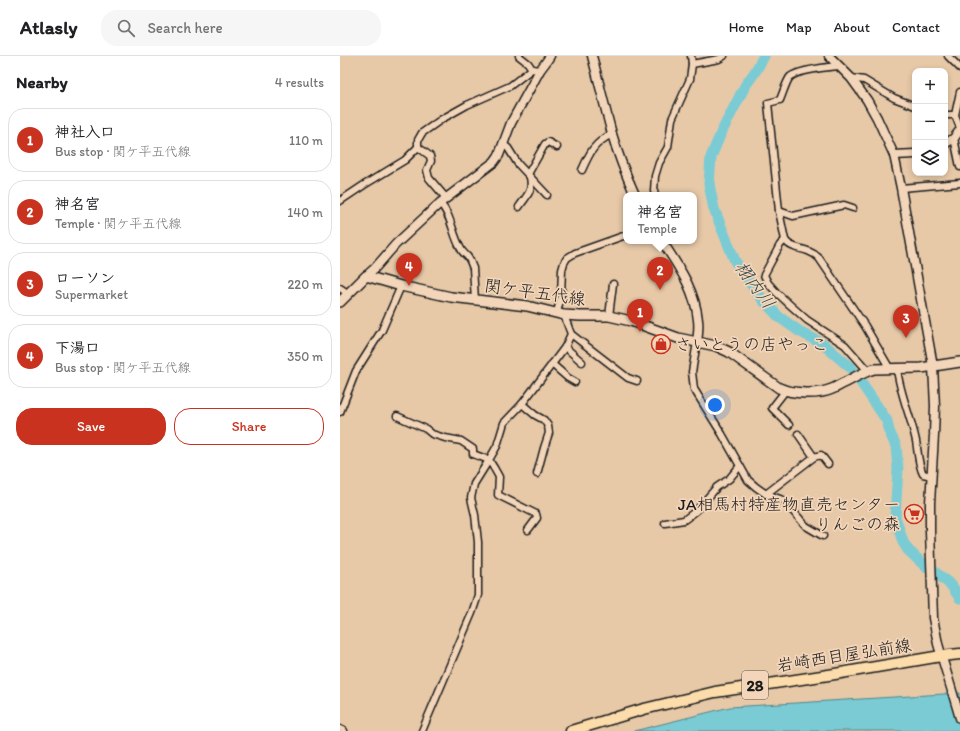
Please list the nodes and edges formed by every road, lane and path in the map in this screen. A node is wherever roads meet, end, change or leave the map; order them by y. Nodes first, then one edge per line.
1 (519, 56) edge
2 (550, 56) edge
3 (592, 56) edge
4 (691, 56) edge
5 (724, 56) edge
6 (829, 56) edge
7 (948, 56) edge
8 (692, 64) junction
9 (839, 66) junction
10 (960, 68) edge
11 (536, 70) junction
12 (851, 78) junction
13 (960, 92) edge
14 (912, 105) edge
15 (948, 115) edge
16 (955, 115) junction
17 (960, 129) edge
18 (612, 134) junction
19 (954, 138) junction
20 (948, 142) edge
21 (503, 144) junction
22 (418, 147) junction
23 (557, 147) dead end
24 (912, 154) edge
25 (894, 155) junction
26 (960, 167) edge
27 (582, 170) dead end
28 (529, 175) junction
29 (960, 183) edge
30 (901, 188) junction
31 (634, 192) edge
32 (654, 192) edge
33 (547, 195) dead end
34 (443, 200) junction
35 (340, 201) edge
36 (518, 207) dead end
37 (853, 208) dead end
38 (779, 211) junction
39 (623, 236) edge
40 (785, 240) junction
41 (664, 244) edge
42 (366, 276) junction
43 (613, 284) dead end
44 (401, 286) junction
45 (340, 288) edge
46 (349, 294) junction
47 (475, 300) junction
48 (340, 302) edge
49 (560, 314) junction
50 (609, 316) junction
51 (571, 334) junction
52 (698, 342) junction
53 (565, 347) junction
54 (582, 362) dead end
55 (960, 362) edge
56 (552, 364) junction
57 (933, 366) junction
58 (894, 369) junction
59 (867, 371) junction
60 (637, 381) dead end
61 (575, 382) dead end
62 (786, 390) junction
63 (522, 404) junction
64 (340, 412) edge
65 (398, 416) dead end
66 (789, 425) dead end
67 (798, 434) dead end
68 (814, 457) junction
69 (489, 460) junction
70 (828, 464) dead end
71 (740, 466) junction
72 (537, 474) dead end
73 (932, 476) junction
74 (766, 494) junction
75 (665, 523) dead end
76 (528, 530) dead end
77 (823, 536) dead end
78 (960, 654) edge
79 (942, 656) junction
80 (960, 718) edge
81 (340, 729) edge
82 (344, 731) edge
83 (422, 731) edge
84 (571, 731) edge

1 - 11 street
2 - 11 street
3 - 18 street
4 - 8 street
5 - 8 street
6 - 9 street
7 - 10 street
8 - 32 street
9 - 12 street
9 - 38 street
11 - 21 street
11 - 22 street
12 - 14 street
12 - 25 street
13 - 16 street
15 - 16 street
16 - 17 street
17 - 19 street
18 - 27 street
18 - 31 street
19 - 20 street
19 - 26 street
21 - 28 street
21 - 34 street
22 - 34 street
22 - 35 street
23 - 28 street
24 - 25 street
25 - 30 street
28 - 33 street
28 - 36 street
29 - 30 street
30 - 57 street
34 - 42 street
34 - 47 street
37 - 38 street
38 - 40 street
39 - 49 street
40 - 58 street
40 - 59 street
41 - 52 street
42 - 44 main road, 関ケ平五代線
42 - 46 main road
43 - 50 street
44 - 47 main road, 関ケ平五代線
44 - 64 street
45 - 46 street
46 - 48 main road
47 - 49 main road, 関ケ平五代線
49 - 50 main road, 関ケ平五代線
49 - 51 street
50 - 52 main road, 関ケ平五代線
51 - 53 street
51 - 60 street
52 - 62 main road, 関ケ平五代線
52 - 71 street
53 - 54 street
53 - 56 street
55 - 57 main road, 関ケ平五代線
56 - 61 street
56 - 63 street
57 - 58 main road, 関ケ平五代線
57 - 73 street
58 - 59 main road, 関ケ平五代線
58 - 73 street
59 - 62 main road, 関ケ平五代線
62 - 66 street
63 - 69 street
63 - 72 street
65 - 69 street
67 - 68 street
68 - 70 street
68 - 74 street
69 - 76 street
69 - 83 street
71 - 74 street
71 - 75 street
73 - 79 street
74 - 77 street
78 - 79 main road, 岩崎西目屋弘前線 / 28
79 - 80 street
79 - 84 main road, 岩崎西目屋弘前線 / 28
81 - 82 street

